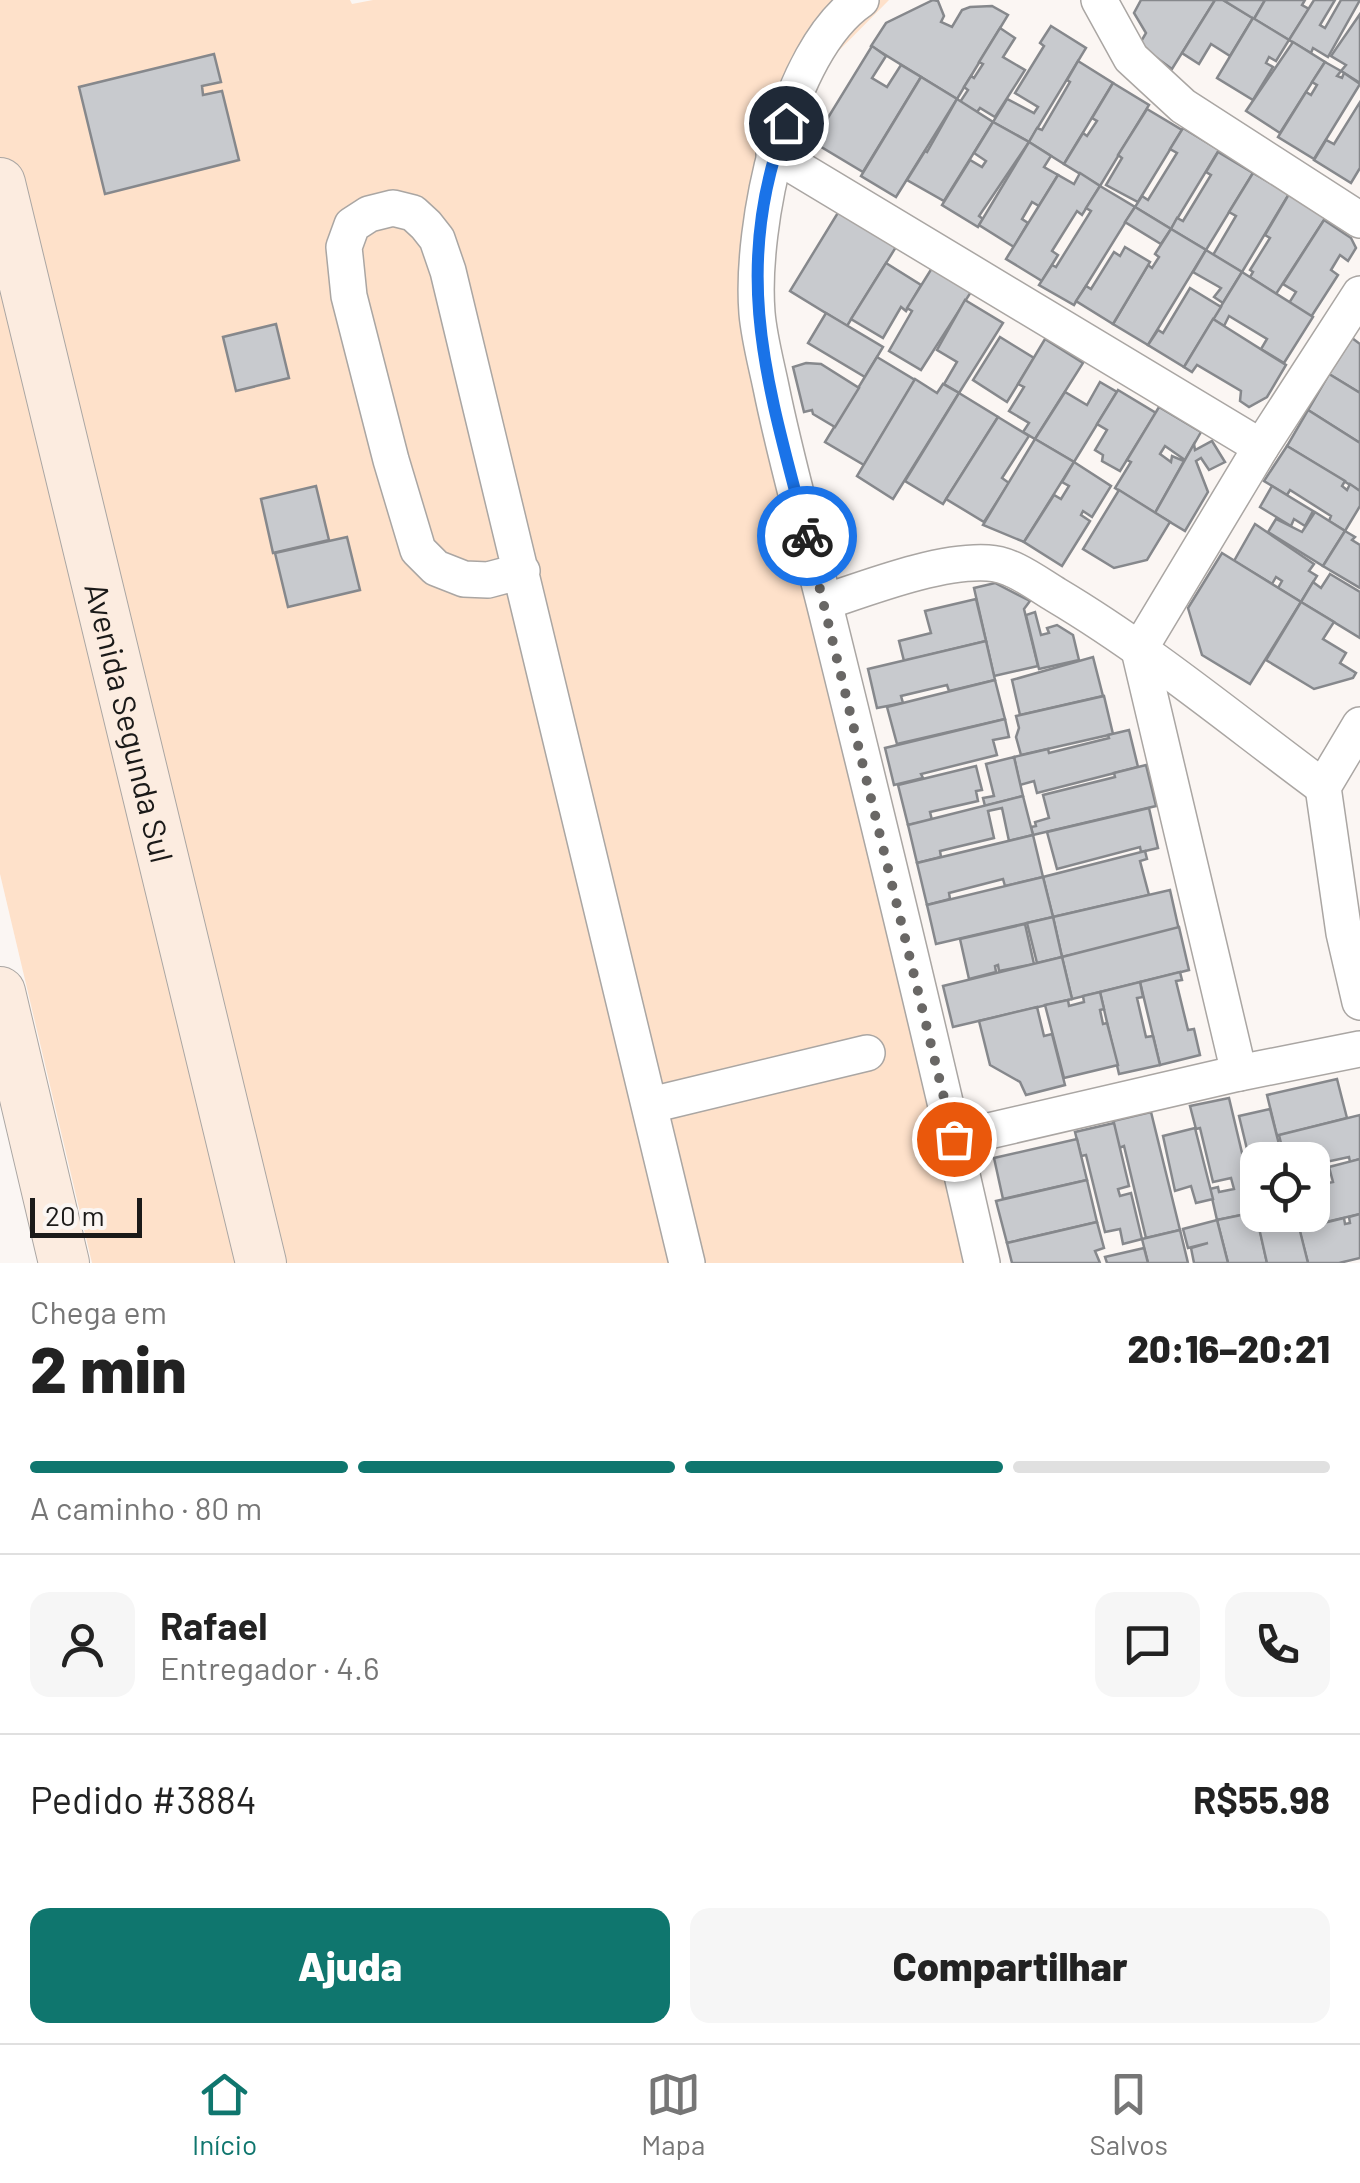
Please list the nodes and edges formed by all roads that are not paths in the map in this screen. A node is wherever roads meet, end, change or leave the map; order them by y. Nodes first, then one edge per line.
1 (860, 0) edge
2 (1099, 0) edge
3 (774, 154) junction
4 (0, 183) edge
5 (1360, 220) edge
6 (1360, 294) edge
7 (1262, 446) junction
8 (522, 571) junction
9 (824, 602) junction
10 (1139, 650) junction
11 (1360, 725) edge
12 (1323, 787) junction
13 (1352, 931) edge
14 (0, 992) edge
15 (1360, 1002) edge
16 (1360, 1049) edge
17 (867, 1053) dead end
18 (1239, 1072) junction
19 (651, 1105) junction
20 (954, 1139) junction
21 (64, 1263) edge
22 (260, 1263) edge
23 (687, 1263) edge
24 (982, 1263) edge

1 - 3 street
2 - 5 street
3 - 7 street
3 - 9 street
4 - 22 main road, Avenida Segunda Sul
6 - 7 street
7 - 10 street
8 - 8 street
8 - 19 street
9 - 10 street
9 - 20 street
10 - 12 street
10 - 18 street
11 - 12 street
12 - 13 street
13 - 15 street
14 - 21 main road
16 - 18 street
17 - 19 street
18 - 20 street
19 - 23 street
20 - 24 street

